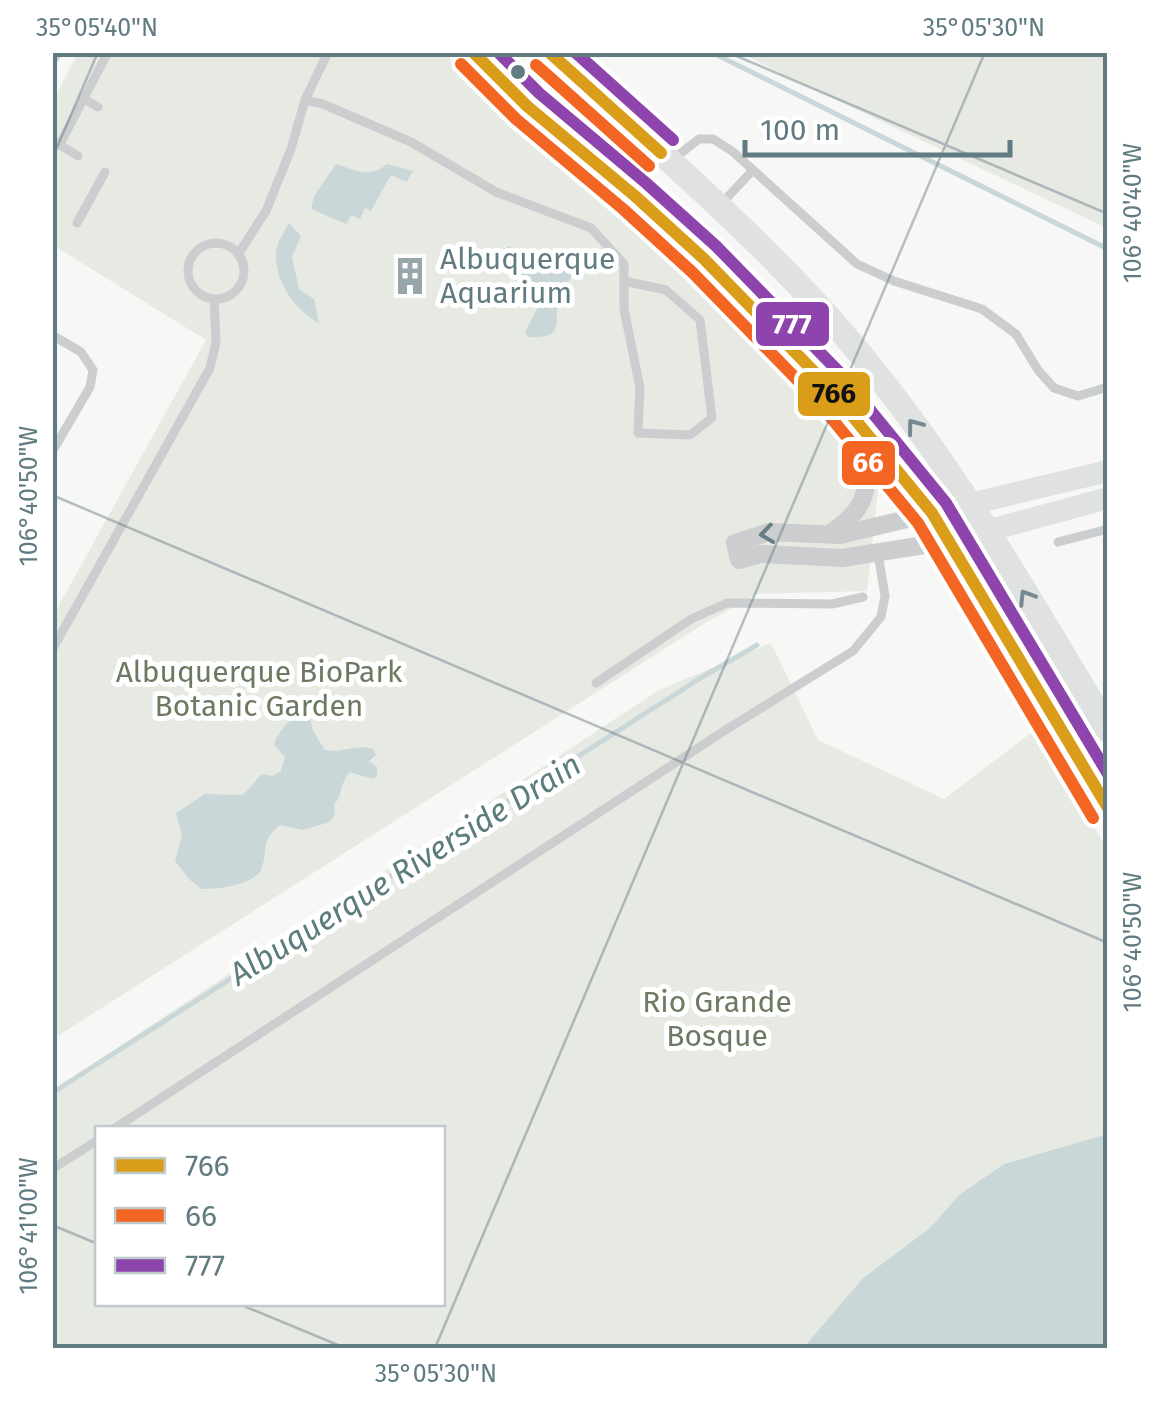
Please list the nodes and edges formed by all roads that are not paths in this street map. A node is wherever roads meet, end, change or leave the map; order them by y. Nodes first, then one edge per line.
1 (108, 52) edge
2 (328, 52) edge
3 (473, 52) edge
4 (548, 52) edge
5 (83, 98) junction
6 (304, 100) junction
7 (98, 107) dead end
8 (56, 142) edge
9 (78, 156) dead end
10 (670, 162) junction
11 (753, 170) junction
12 (105, 172) dead end
13 (720, 206) junction
14 (77, 223) dead end
15 (239, 253) junction
16 (624, 282) junction
17 (214, 299) junction
18 (52, 335) edge
19 (1108, 387) edge
20 (850, 414) junction
21 (52, 452) edge
22 (1108, 471) edge
23 (1108, 498) edge
24 (973, 504) junction
25 (932, 514) junction
26 (1108, 529) edge
27 (988, 531) junction
28 (829, 534) junction
29 (950, 541) junction
30 (1058, 542) dead end
31 (878, 554) junction
32 (863, 598) dead end
33 (52, 650) edge
34 (596, 683) dead end
35 (1108, 730) edge
36 (1108, 809) edge
37 (118, 1126) edge
38 (95, 1142) edge
39 (52, 1169) edge

1 - 5 lane
2 - 6 lane
3 - 20 main road
4 - 10 main road
5 - 7 lane
5 - 8 lane
6 - 15 lane
6 - 16 lane
8 - 9 lane
10 - 11 lane
10 - 13 main road
11 - 13 lane
11 - 19 lane
12 - 14 lane
24 -> 13 main road
15 - 17 lane
15 - 17 lane
16 - 16 lane
17 - 33 lane
18 - 21 lane
20 - 25 main road
20 - 28 street
22 - 24 street
23 - 27 street
24 - 25 street
24 - 27 main road
25 - 28 street
25 - 29 main road
26 - 30 lane
27 - 29 street
35 -> 27 main road
28 -> 31 street
29 - 31 street
29 - 36 main road
31 - 37 lane
32 - 34 lane
38 - 39 lane

